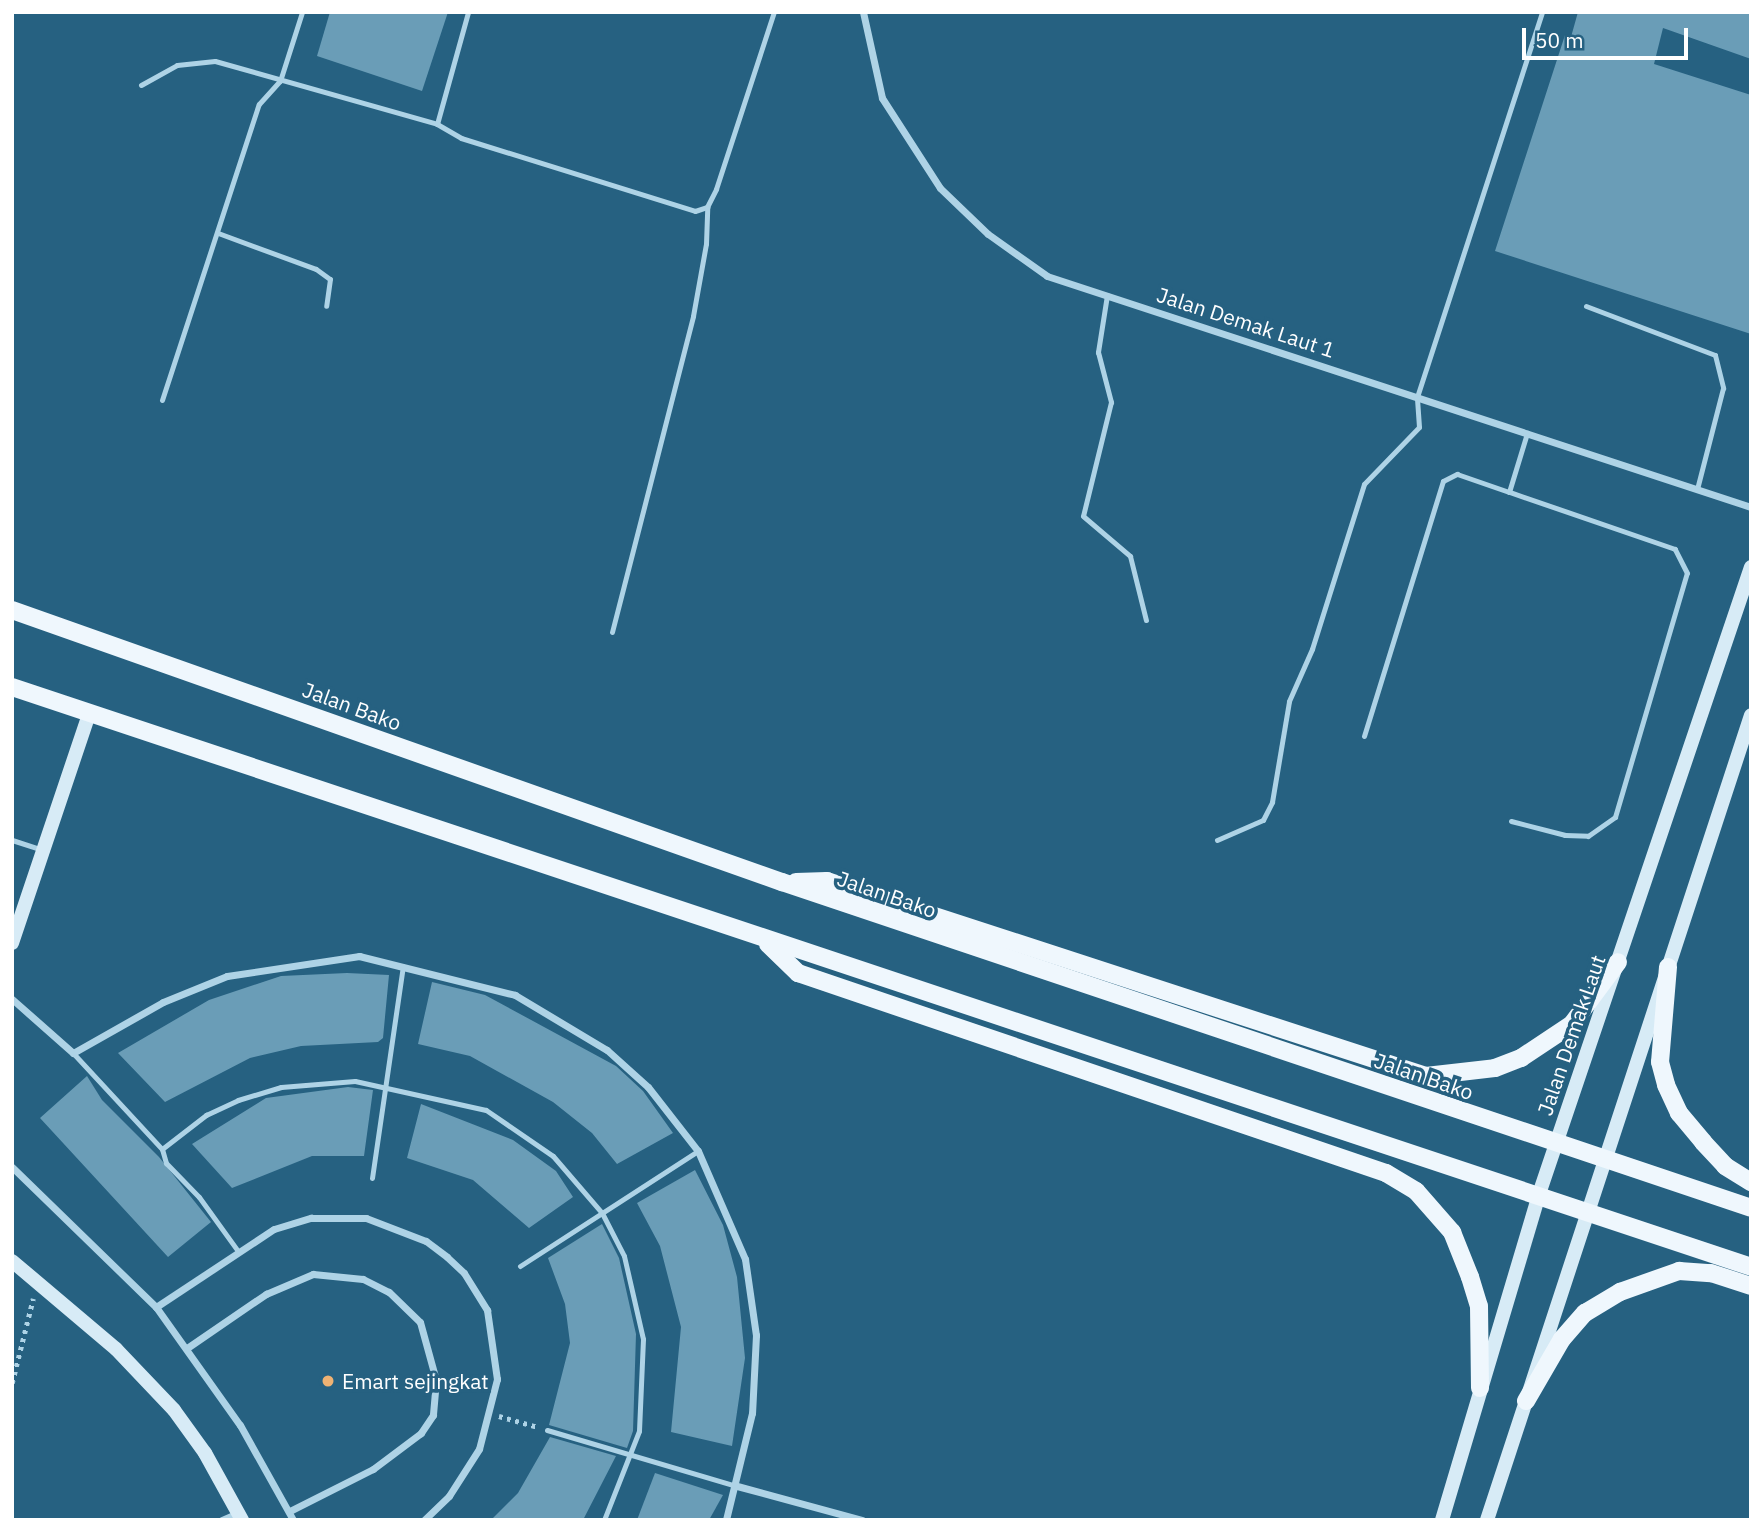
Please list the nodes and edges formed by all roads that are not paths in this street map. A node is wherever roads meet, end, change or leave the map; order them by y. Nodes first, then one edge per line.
1 (302, 12) edge
2 (468, 12) edge
3 (774, 12) edge
4 (863, 12) edge
5 (1542, 12) edge
6 (280, 81) junction
7 (141, 85) dead end
8 (437, 124) junction
9 (707, 207) junction
10 (218, 233) junction
11 (1107, 295) junction
12 (326, 306) dead end
13 (1586, 306) dead end
14 (1417, 397) junction
15 (162, 400) dead end
16 (1527, 433) junction
17 (1697, 489) junction
18 (1509, 492) junction
19 (1751, 507) edge
20 (1751, 567) edge
21 (12, 610) edge
22 (1146, 620) dead end
23 (612, 632) dead end
24 (12, 687) edge
25 (89, 714) junction
26 (1751, 715) edge
27 (1364, 736) dead end
28 (1511, 821) dead end
29 (12, 840) edge
30 (1217, 840) dead end
31 (44, 851) junction
32 (782, 882) junction
33 (767, 942) junction
34 (12, 943) edge
35 (1618, 962) junction
36 (403, 964) junction
37 (1668, 967) junction
38 (12, 999) edge
39 (73, 1053) junction
40 (386, 1084) junction
41 (1556, 1144) junction
42 (162, 1149) junction
43 (698, 1151) junction
44 (1604, 1160) junction
45 (12, 1167) edge
46 (372, 1178) dead end
47 (1751, 1182) edge
48 (1538, 1198) junction
49 (1751, 1208) edge
50 (602, 1213) junction
51 (1586, 1213) junction
52 (238, 1251) junction
53 (12, 1261) edge
54 (520, 1266) dead end
55 (1751, 1267) edge
56 (1751, 1286) edge
57 (156, 1307) junction
58 (187, 1348) junction
59 (1480, 1388) junction
60 (1526, 1401) junction
61 (547, 1430) road end
62 (633, 1454) junction
63 (737, 1486) junction
64 (290, 1511) junction
65 (240, 1516) edge
66 (222, 1520) edge
67 (293, 1520) edge
68 (424, 1520) edge
69 (604, 1520) edge
70 (726, 1520) edge
71 (862, 1520) edge
72 (1442, 1520) edge
73 (1487, 1520) edge

1 - 6 lane
2 - 8 lane
3 - 9 lane
4 - 11 street, Jalan Demak Laut 1
5 - 14 lane
6 - 7 lane
6 - 8 lane
6 - 10 lane
8 - 9 lane
9 - 23 lane
10 - 12 lane
10 - 15 lane
11 - 14 street, Jalan Demak Laut 1
11 - 22 lane
13 - 17 lane
14 - 16 street, Jalan Demak Laut 1
14 - 30 lane
16 - 17 street, Jalan Demak Laut 1
16 - 18 lane
17 - 19 street, Jalan Demak Laut 1
18 - 27 lane
18 - 28 lane
20 - 35 main road, Jalan Demak Laut
21 - 32 main road, Jalan Bako
24 - 25 main road
25 - 31 main road
25 - 33 main road
26 - 37 main road
29 - 31 lane
31 - 34 main road
32 - 35 main road
32 - 41 main road, Jalan Bako
33 - 48 main road
33 - 59 main road
35 - 41 main road, Jalan Demak Laut
36 - 39 street
36 - 40 lane
36 - 43 street
37 - 44 main road
37 - 47 main road
38 - 39 street
39 - 42 lane
40 - 42 lane
40 - 46 lane
40 - 50 lane
41 - 44 main road, Jalan Bako
41 - 48 main road, Jalan Demak Laut
42 - 52 lane
43 - 50 lane
43 - 63 street
44 - 49 main road, Jalan Bako
44 - 51 main road
45 - 57 street
48 - 51 main road
48 - 59 main road, Jalan Demak Laut
50 - 54 lane
50 - 62 lane
51 - 55 main road
51 - 60 main road
52 - 57 street
52 - 68 street
53 - 65 main road
56 - 60 main road
57 - 58 street
58 - 64 street
58 - 64 street
59 - 72 main road, Jalan Demak Laut
60 - 73 main road
61 - 62 lane
62 - 63 lane
62 - 69 lane
63 - 70 street
63 - 71 street
64 - 67 street
65 - 66 street

